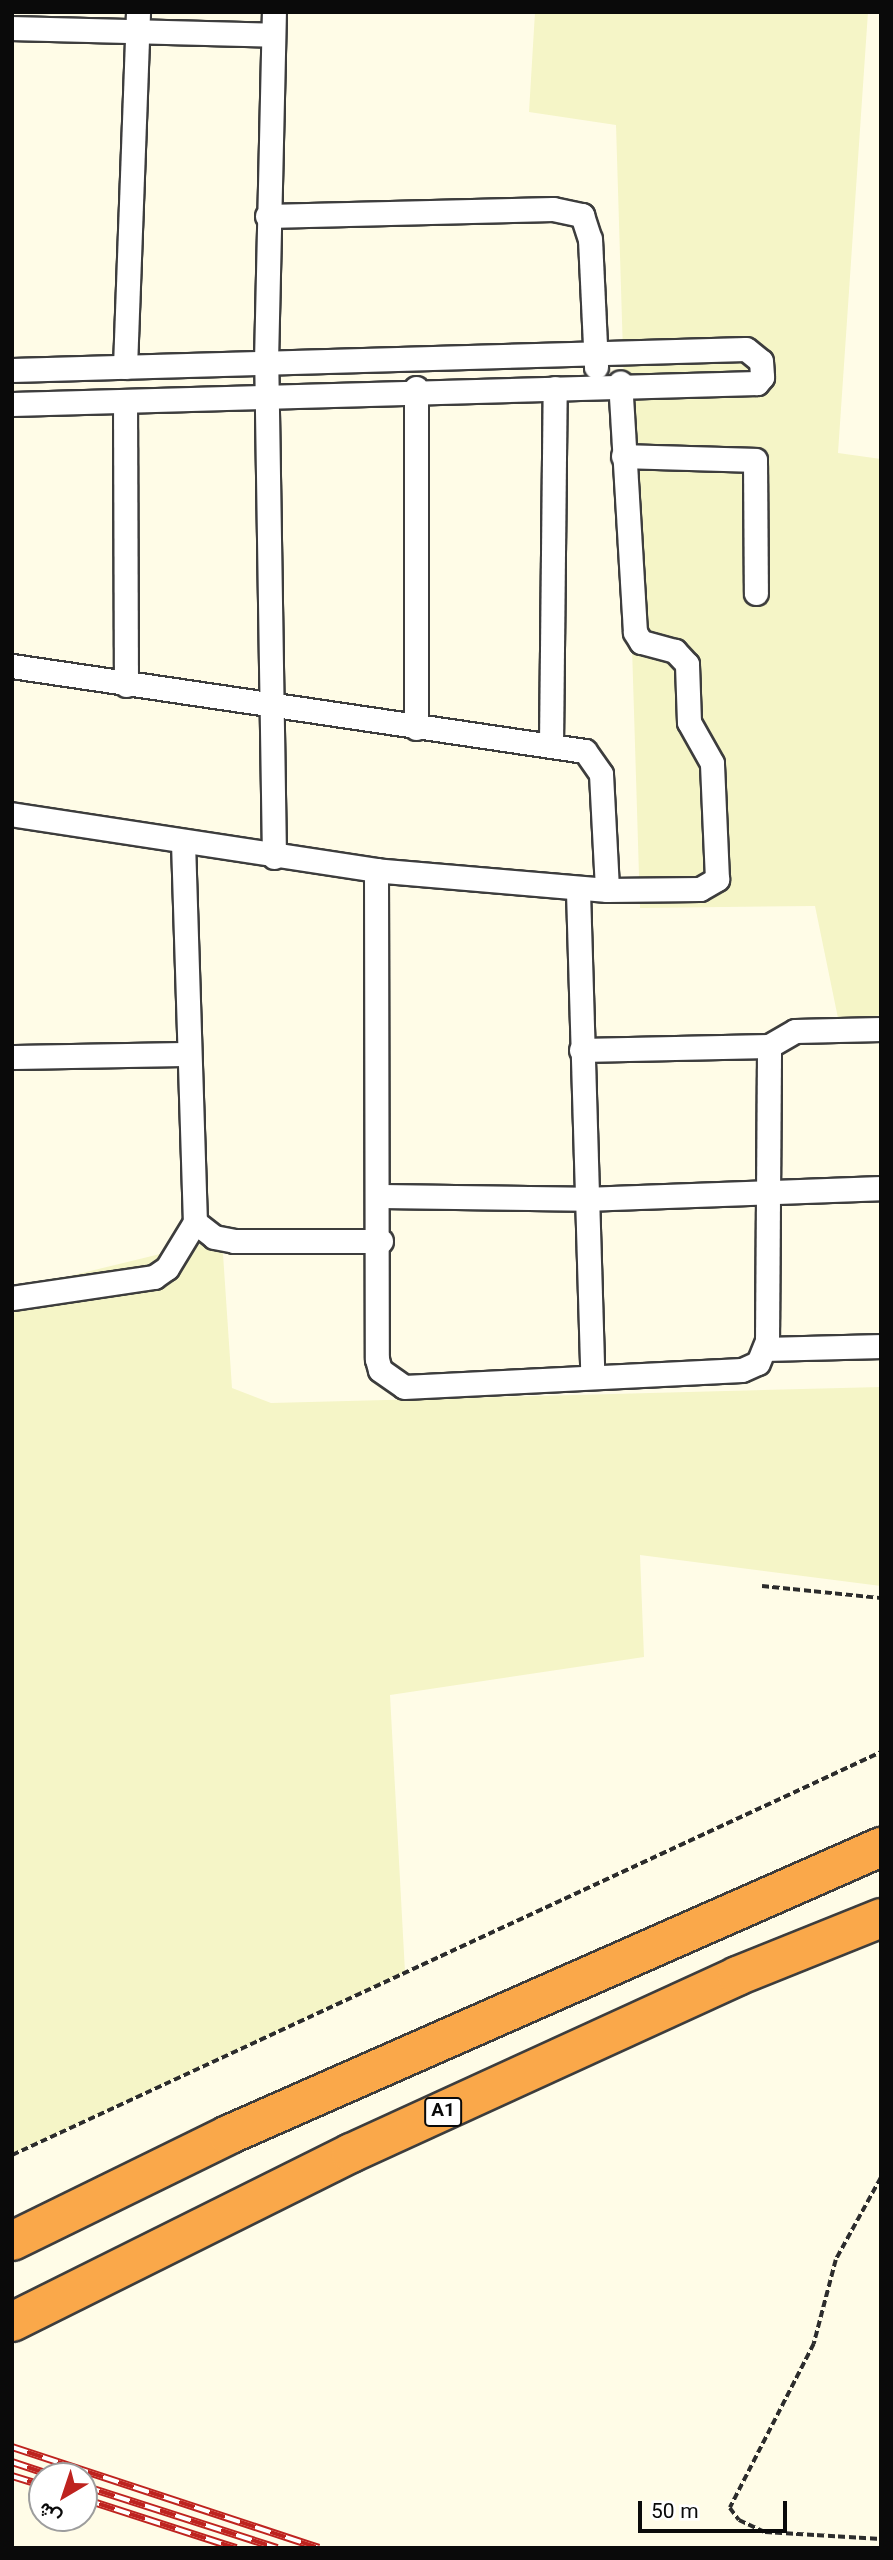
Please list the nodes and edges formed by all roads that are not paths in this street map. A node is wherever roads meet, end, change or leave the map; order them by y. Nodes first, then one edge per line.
1 (137, 21) edge
2 (273, 24) edge
3 (12, 28) edge
4 (267, 216) junction
5 (705, 351) junction
6 (596, 354) junction
7 (266, 362) junction
8 (125, 367) junction
9 (12, 370) edge
10 (705, 381) junction
11 (609, 383) junction
12 (416, 388) junction
13 (555, 388) junction
14 (266, 394) junction
15 (125, 401) junction
16 (12, 404) edge
17 (623, 456) junction
18 (756, 593) dead end
19 (12, 666) edge
20 (126, 685) junction
21 (273, 708) junction
22 (416, 728) junction
23 (551, 744) junction
24 (12, 814) edge
25 (183, 842) junction
26 (274, 857) junction
27 (376, 870) junction
28 (607, 890) junction
29 (578, 891) junction
30 (881, 1028) edge
31 (768, 1046) junction
32 (581, 1051) junction
33 (186, 1055) junction
34 (12, 1057) edge
35 (881, 1188) edge
36 (768, 1192) junction
37 (381, 1196) junction
38 (583, 1199) junction
39 (195, 1222) junction
40 (381, 1241) junction
41 (12, 1298) edge
42 (881, 1346) edge
43 (766, 1349) junction
44 (592, 1375) junction
45 (881, 1847) edge
46 (881, 1918) edge
47 (12, 2241) edge
48 (12, 2322) edge

1 - 2 street
1 - 3 street
1 - 8 street
2 - 4 street
4 - 6 street
4 - 7 street
5 - 6 street
5 - 10 street
5 - 10 street
6 - 7 street
6 - 11 street
7 - 8 street
7 - 14 street
8 - 9 street
10 - 11 street
11 - 13 street
11 - 17 street
12 - 13 street
12 - 14 street
12 - 22 street
13 - 23 street
14 - 15 street
14 - 21 street
15 - 16 street
15 - 20 street
17 - 18 street
17 - 28 street
19 - 20 street
20 - 21 street
21 - 22 street
21 - 26 street
22 - 23 street
23 - 28 street
24 - 25 street
25 - 26 street
25 - 33 street
26 - 27 street
27 - 29 street
27 - 37 street
28 - 29 street
29 - 32 street
30 - 31 street
31 - 32 street
31 - 36 street
32 - 38 street
33 - 34 street
33 - 39 street
35 - 36 street
36 - 38 street
36 - 43 street
37 - 38 street
37 - 40 street
38 - 44 street
39 - 40 street
39 - 41 street
40 - 44 street
42 - 43 street
43 - 44 street
45 - 47 highway
46 - 48 highway, A1

